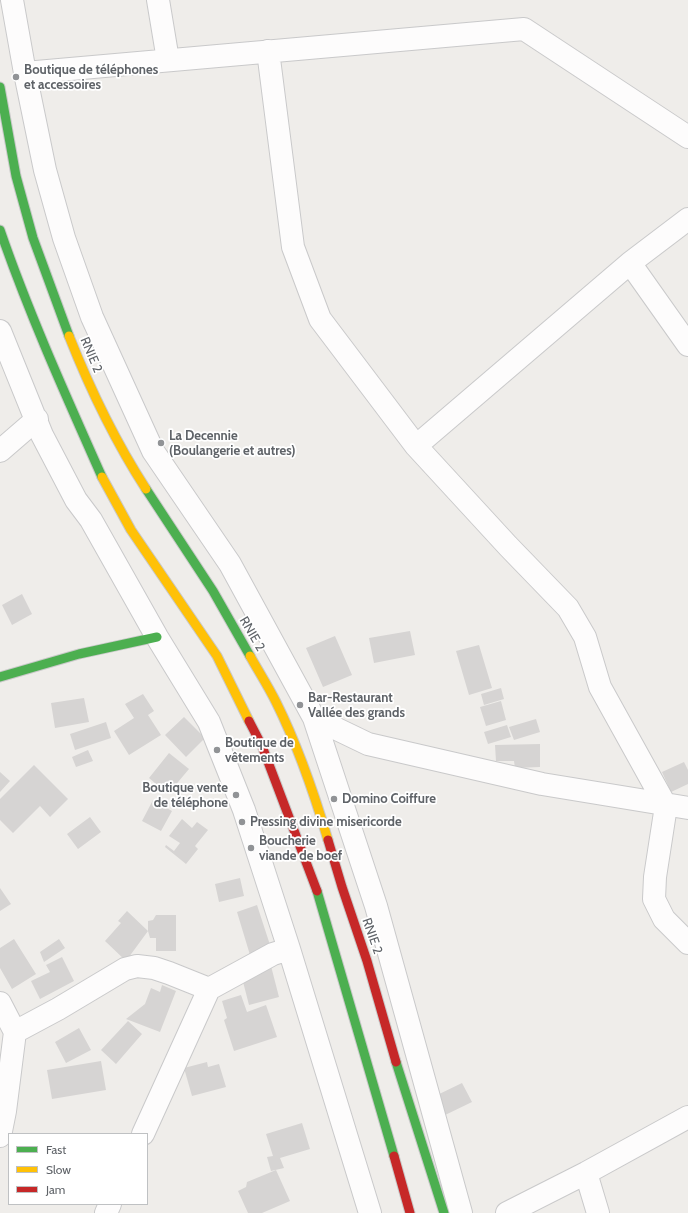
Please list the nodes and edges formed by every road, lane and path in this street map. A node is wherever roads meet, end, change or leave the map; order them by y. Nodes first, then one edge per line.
1 (12, 0) edge
2 (158, 0) edge
3 (268, 51) junction
4 (168, 60) junction
5 (25, 73) junction
6 (0, 87) edge
7 (688, 137) edge
8 (688, 219) edge
9 (0, 230) edge
10 (630, 263) junction
11 (0, 331) edge
12 (688, 345) edge
13 (37, 419) junction
14 (416, 446) junction
15 (0, 451) edge
16 (158, 637) junction
17 (0, 677) edge
18 (314, 718) junction
19 (666, 806) junction
20 (688, 808) edge
21 (688, 943) edge
22 (288, 949) junction
23 (209, 989) junction
24 (0, 1003) edge
25 (15, 1032) junction
26 (688, 1118) edge
27 (143, 1133) edge
28 (0, 1136) edge
29 (586, 1173) junction
30 (370, 1213) edge
31 (410, 1213) edge
32 (444, 1213) edge
33 (461, 1213) edge
34 (507, 1213) edge
35 (598, 1213) edge

1 - 5 street
2 - 4 street
3 - 4 street
3 - 7 street
3 - 14 street
4 - 5 street
5 - 18 street
6 - 32 main road, RNIE 2 / RNIE 2
8 - 10 street
9 - 31 main road
10 - 12 street
10 - 14 street
11 - 13 street
13 - 15 street
13 - 16 street
14 - 19 street
16 - 17 main road
16 - 22 street
18 - 19 street
18 - 33 street
19 - 20 street
19 - 21 street
22 - 23 street
22 - 30 street
23 - 25 street
23 - 27 street
24 - 25 street
25 - 28 street
26 - 29 street
29 - 34 street
29 - 35 street

